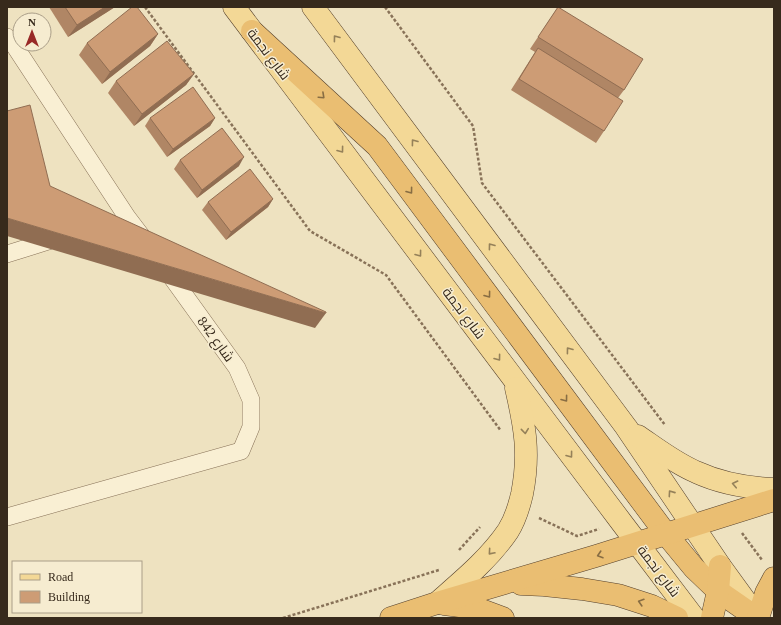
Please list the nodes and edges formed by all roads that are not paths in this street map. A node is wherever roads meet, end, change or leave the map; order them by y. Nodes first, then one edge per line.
1 (234, 7) edge
2 (313, 7) edge
3 (252, 31) junction
4 (7, 37) edge
5 (75, 233) edge
6 (7, 254) edge
7 (513, 379) junction
8 (626, 427) junction
9 (774, 489) edge
10 (774, 500) edge
11 (7, 517) edge
12 (693, 525) junction
13 (666, 534) junction
14 (637, 543) junction
15 (720, 566) junction
16 (774, 578) edge
17 (503, 584) junction
18 (718, 591) junction
19 (437, 603) junction
20 (391, 618) edge
21 (503, 618) edge
22 (677, 618) edge
23 (694, 618) edge
24 (712, 618) edge
25 (758, 618) edge

1 - 3 main road, شارع نجمة
8 -> 2 main road
3 -> 7 main road, شارع نجمة
3 -> 13 highway
4 - 11 street, شارع 842
5 - 6 street
7 -> 14 main road, شارع نجمة
7 -> 19 main road
9 -> 8 main road
12 -> 8 main road
10 - 12 highway
12 - 13 highway
12 - 15 main road
13 - 14 highway
13 - 18 highway
14 -> 17 highway
14 - 23 main road, شارع نجمة
15 - 18 highway
15 - 25 main road
16 - 25 highway
17 - 19 highway
22 -> 17 highway
18 - 24 highway
18 - 25 highway
19 - 20 highway
19 - 21 highway

